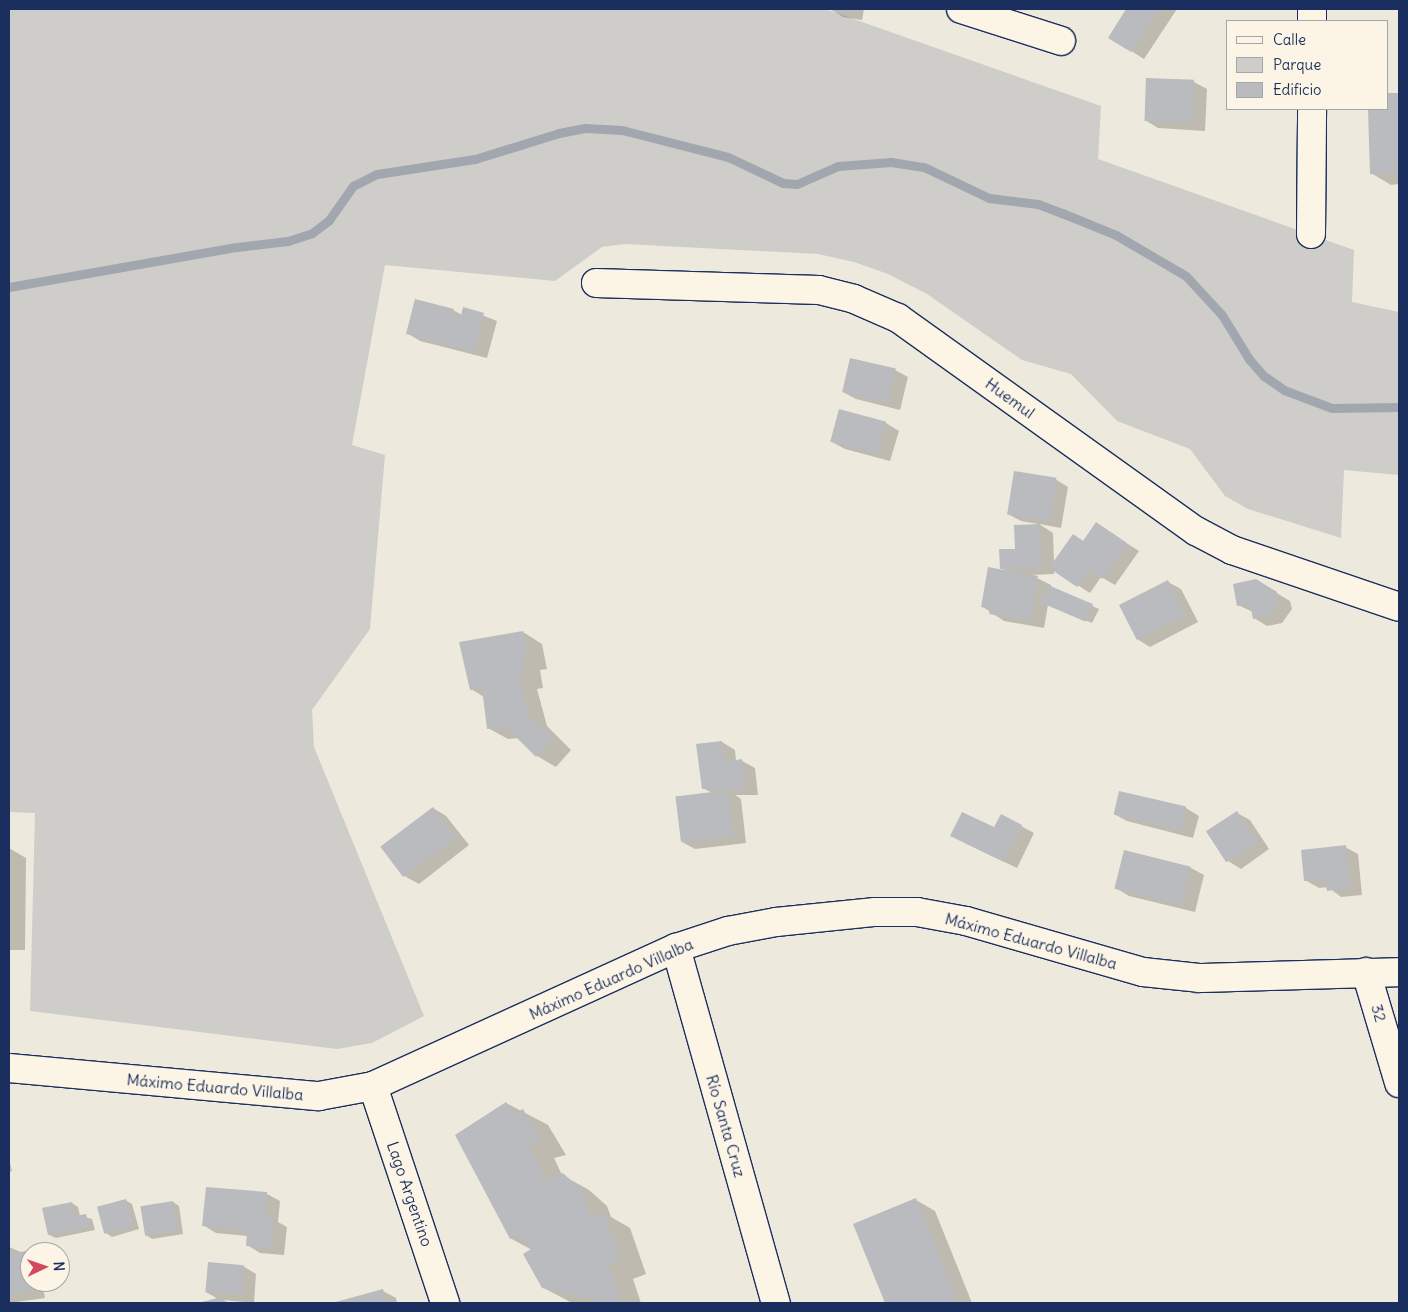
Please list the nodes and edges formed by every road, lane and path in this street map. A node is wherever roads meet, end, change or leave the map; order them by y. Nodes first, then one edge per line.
1 (962, 9) edge
2 (1061, 41) dead end
3 (1312, 110) edge
4 (1311, 234) dead end
5 (596, 283) dead end
6 (1399, 607) edge
7 (676, 948) junction
8 (1366, 972) junction
9 (1399, 972) edge
10 (9, 1068) edge
11 (1399, 1083) edge
12 (373, 1086) junction
13 (445, 1303) edge
14 (776, 1303) edge

1 - 2 street
3 - 4 street
5 - 6 street, Huemul
7 - 8 street, Máximo Eduardo Villalba
7 - 12 street, Máximo Eduardo Villalba
7 - 14 street, Río Santa Cruz
8 - 9 street, Máximo Eduardo Villalba
8 - 11 street, 32
10 - 12 street, Máximo Eduardo Villalba
12 - 13 street, Lago Argentino

